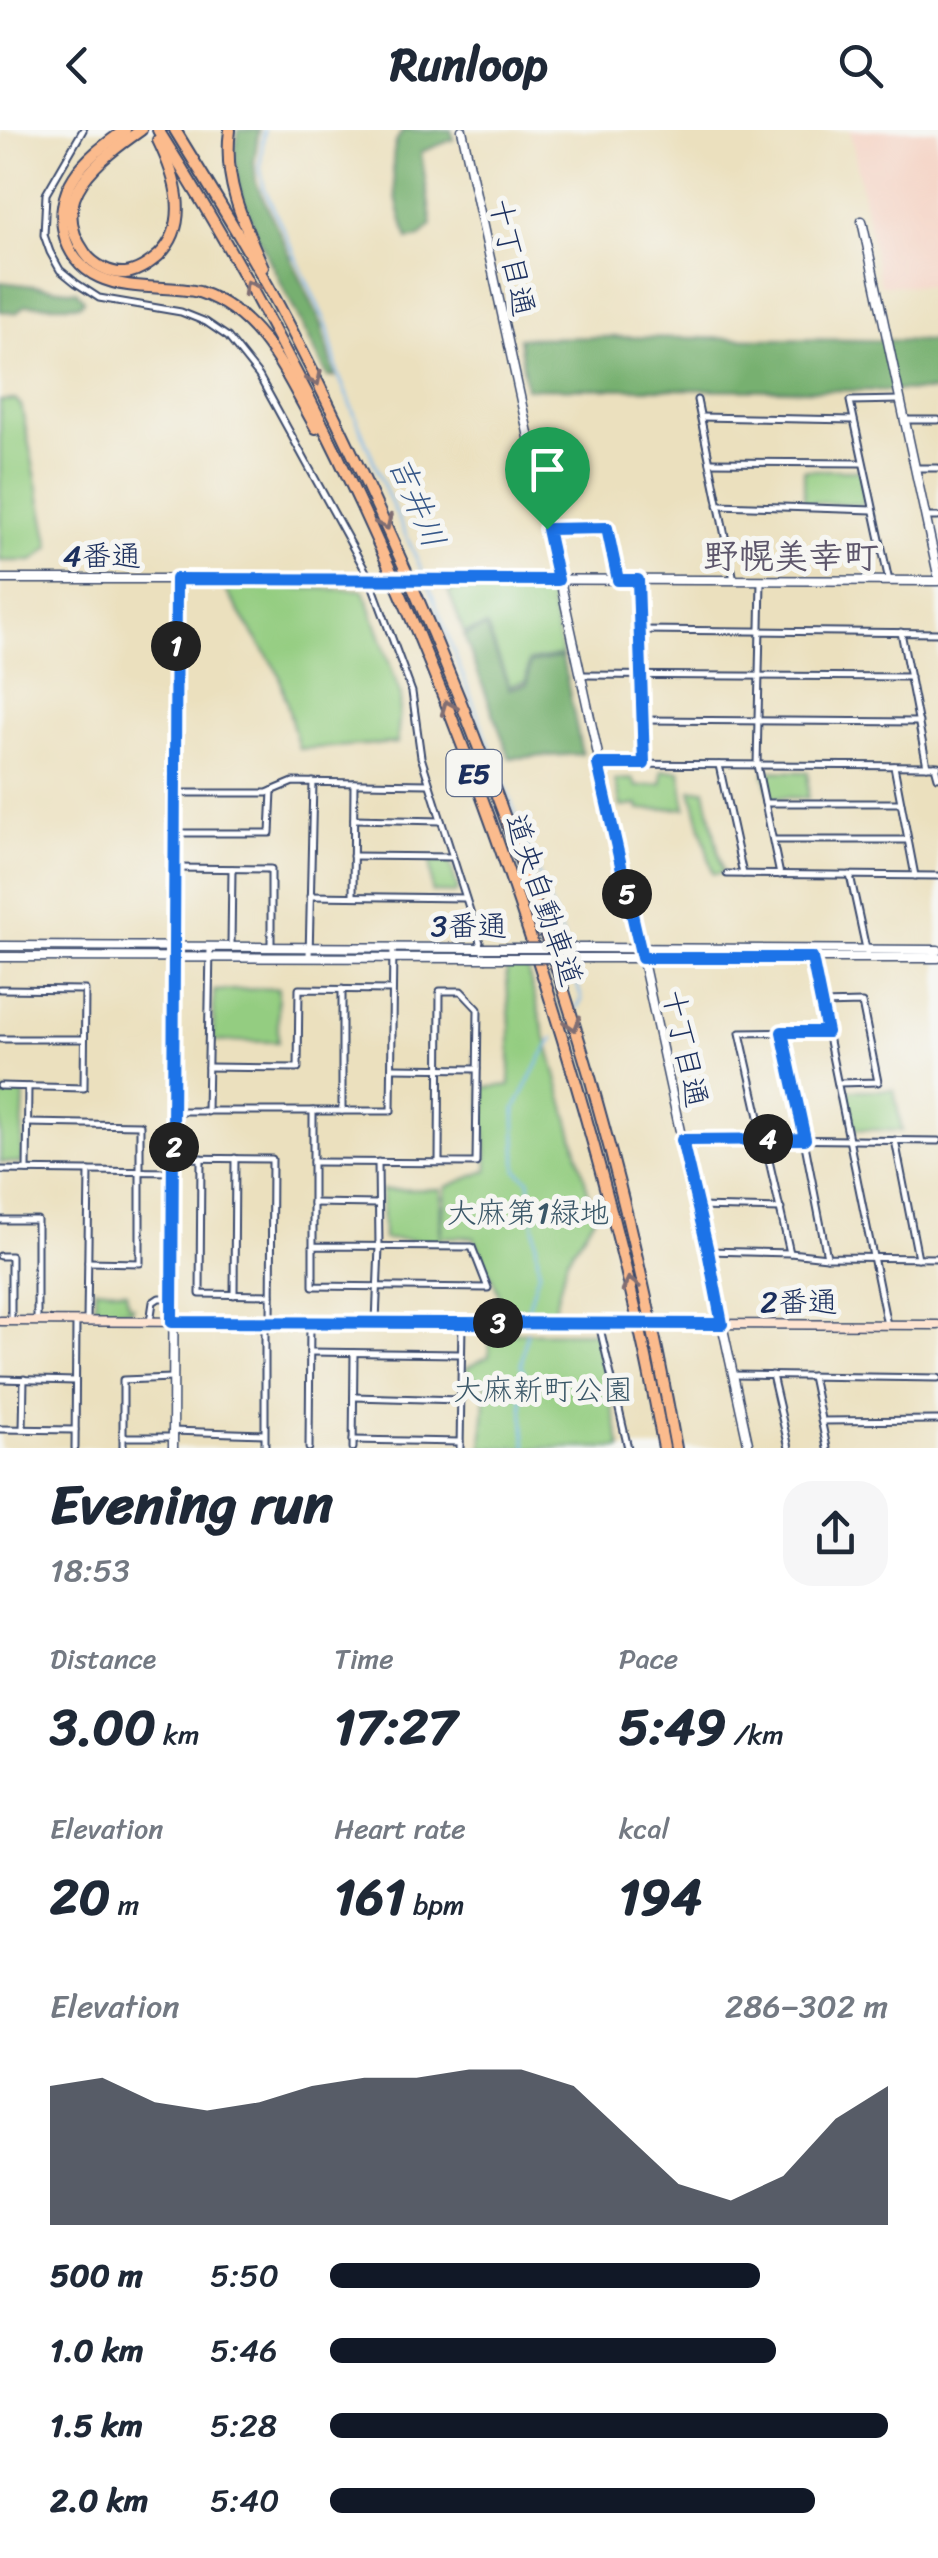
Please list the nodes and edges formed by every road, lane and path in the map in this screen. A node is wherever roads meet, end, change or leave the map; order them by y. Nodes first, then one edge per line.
1 (83, 130) edge
2 (126, 130) edge
3 (141, 130) edge
4 (155, 130) edge
5 (230, 130) edge
6 (462, 130) edge
7 (176, 132) edge
8 (163, 144) junction
9 (862, 222) dead end
10 (288, 323) junction
11 (697, 400) dead end
12 (901, 400) junction
13 (700, 417) junction
14 (854, 420) junction
15 (905, 420) junction
16 (938, 420) edge
17 (710, 462) junction
18 (863, 463) junction
19 (915, 468) junction
20 (938, 468) edge
21 (718, 505) junction
22 (874, 510) junction
23 (926, 516) junction
24 (938, 516) edge
25 (374, 529) junction
26 (547, 529) junction
27 (938, 578) edge
28 (0, 579) edge
29 (176, 579) junction
30 (370, 579) junction
31 (558, 580) junction
32 (618, 580) junction
33 (638, 580) junction
34 (734, 580) junction
35 (762, 581) junction
36 (889, 581) junction
37 (640, 630) junction
38 (760, 630) junction
39 (901, 632) junction
40 (938, 633) edge
41 (579, 676) junction
42 (641, 676) junction
43 (759, 676) junction
44 (910, 677) junction
45 (642, 720) junction
46 (758, 720) junction
47 (918, 722) junction
48 (598, 764) junction
49 (644, 764) junction
50 (719, 764) junction
51 (757, 765) junction
52 (894, 766) junction
53 (927, 766) junction
54 (937, 766) edge
55 (938, 778) edge
56 (313, 782) junction
57 (354, 783) junction
58 (429, 784) junction
59 (272, 791) junction
60 (176, 792) junction
61 (765, 803) junction
62 (901, 803) junction
63 (354, 819) junction
64 (441, 821) junction
65 (176, 834) junction
66 (774, 840) junction
67 (908, 840) junction
68 (353, 856) junction
69 (452, 857) junction
70 (176, 868) junction
71 (232, 869) junction
72 (727, 874) dead end
73 (743, 874) junction
74 (780, 874) junction
75 (850, 876) junction
76 (916, 876) junction
77 (938, 876) edge
78 (310, 896) junction
79 (353, 896) junction
80 (465, 898) junction
81 (0, 946) edge
82 (232, 948) junction
83 (270, 948) junction
84 (938, 950) edge
85 (175, 953) junction
86 (210, 953) junction
87 (309, 953) junction
88 (393, 953) junction
89 (483, 953) junction
90 (641, 954) junction
91 (868, 954) junction
92 (0, 957) edge
93 (812, 958) junction
94 (938, 958) edge
95 (0, 988) edge
96 (342, 989) junction
97 (392, 990) junction
98 (821, 1004) junction
99 (782, 1032) junction
100 (827, 1032) junction
101 (0, 1038) edge
102 (84, 1040) junction
103 (208, 1067) junction
104 (392, 1068) junction
105 (440, 1068) junction
106 (478, 1069) junction
107 (837, 1082) junction
108 (0, 1086) edge
109 (28, 1086) junction
110 (174, 1111) junction
111 (312, 1111) junction
112 (342, 1111) junction
113 (207, 1112) junction
114 (28, 1124) junction
115 (765, 1139) junction
116 (805, 1139) junction
117 (682, 1140) junction
118 (848, 1140) junction
119 (895, 1140) junction
120 (938, 1141) edge
121 (174, 1158) junction
122 (200, 1158) junction
123 (236, 1158) junction
124 (313, 1162) junction
125 (378, 1162) junction
126 (439, 1163) junction
127 (0, 1170) edge
128 (27, 1170) junction
129 (89, 1171) junction
130 (141, 1172) junction
131 (174, 1172) junction
132 (313, 1203) junction
133 (378, 1204) junction
134 (696, 1207) junction
135 (781, 1209) junction
136 (0, 1220) edge
137 (313, 1246) junction
138 (379, 1246) junction
139 (708, 1251) junction
140 (790, 1253) junction
141 (0, 1256) edge
142 (827, 1257) junction
143 (918, 1258) junction
144 (938, 1258) edge
145 (874, 1259) junction
146 (88, 1262) junction
147 (378, 1286) junction
148 (234, 1295) junction
149 (272, 1295) junction
150 (173, 1298) junction
151 (0, 1322) edge
152 (11, 1322) junction
153 (37, 1322) junction
154 (76, 1322) junction
155 (87, 1322) junction
156 (150, 1322) junction
157 (172, 1322) junction
158 (268, 1322) junction
159 (310, 1322) junction
160 (376, 1322) junction
161 (462, 1322) junction
162 (603, 1324) junction
163 (722, 1324) junction
164 (888, 1325) junction
165 (938, 1325) edge
166 (310, 1352) junction
167 (354, 1353) junction
168 (460, 1354) junction
169 (733, 1375) junction
170 (772, 1376) junction
171 (812, 1376) junction
172 (172, 1378) junction
173 (938, 1378) edge
174 (0, 1379) edge
175 (24, 1379) junction
176 (76, 1381) junction
177 (354, 1397) junction
178 (460, 1400) junction
179 (938, 1420) edge
180 (822, 1421) junction
181 (0, 1428) edge
182 (23, 1429) junction
183 (75, 1430) junction
184 (172, 1434) junction
185 (265, 1434) junction
186 (123, 1437) junction
187 (353, 1444) edge
188 (460, 1445) edge
189 (75, 1448) edge
190 (123, 1448) edge
191 (172, 1448) edge
192 (265, 1448) edge
193 (309, 1448) edge
194 (628, 1448) edge
195 (664, 1448) edge
196 (676, 1448) edge
197 (749, 1448) edge
198 (789, 1448) edge
199 (827, 1448) edge

1 - 30 street
2 - 25 highway
3 - 8 highway
4 - 8 highway, 道央自動車道 / E5
5 - 10 highway
6 - 26 street, 十丁目通
7 - 10 highway, 道央自動車道 / E5
25 -> 8 highway, 道央自動車道 / E5
9 - 12 street
10 -> 196 highway, 道央自動車道 / E5
11 - 13 street
12 - 14 street
12 - 15 street
13 - 14 street
13 - 17 street
14 - 18 street
15 - 16 street
15 - 19 street
17 - 18 street
17 - 21 street
18 - 22 street
19 - 20 street
19 - 23 street
21 - 22 street
21 - 34 street
22 - 36 street
23 - 24 street
23 - 27 street
195 -> 25 highway, 道央自動車道 / E5
26 - 31 street, 十丁目通
26 - 32 street
27 - 36 street
28 - 29 street, 4番通
29 - 30 street, 4番通
29 - 60 street
30 - 31 street, 4番通, bridge
30 - 58 street
31 - 32 street
31 - 41 street, 十丁目通
32 - 33 street
33 - 34 street
33 - 37 street
34 - 35 street
35 - 36 street
35 - 38 street
37 - 38 street
37 - 42 street
38 - 39 street
38 - 43 street
39 - 40 street
39 - 44 street
41 - 42 street
41 - 48 street, 十丁目通
42 - 43 street
42 - 45 street
43 - 44 street
43 - 46 street
44 - 47 street
45 - 46 street
45 - 49 street
46 - 47 street
46 - 51 street
47 - 53 street
48 - 49 street
48 - 90 street, 十丁目通
49 - 50 street
50 - 51 street
50 - 73 street
51 - 52 street
51 - 61 street
52 - 53 street
52 - 62 street
53 - 54 street
54 - 55 street
56 - 57 street
56 - 59 street
56 - 78 street
57 - 58 street
57 - 63 street
58 - 64 street
59 - 60 street
59 - 65 street
60 - 65 street
61 - 62 street
61 - 66 street
62 - 67 street
63 - 64 street
63 - 68 street
64 - 69 street
65 - 70 street
66 - 67 street
66 - 74 street
67 - 76 street
68 - 69 street
68 - 79 street
69 - 80 street
70 - 71 street
70 - 85 street
71 - 82 street
71 - 83 street
72 - 73 street
73 - 74 street
74 - 75 street
75 - 76 street
75 - 91 street
76 - 77 street
78 - 79 street
78 - 87 street
79 - 80 street
80 - 89 street
81 - 85 street, 3番通
82 - 83 street, 3番通
82 - 86 street, 3番通
83 - 87 street, 3番通
84 - 91 street, 3番通
85 - 86 street, 3番通
85 - 92 street, 3番通
85 - 110 street
86 - 87 street, 3番通
86 - 103 street
87 - 88 street, 3番通
88 - 89 street, 3番通
88 - 97 street
89 - 90 street, 3番通, bridge
90 - 91 street, 3番通
90 - 93 street, 3番通
90 - 117 street, 十丁目通
91 - 93 street, 3番通
91 - 94 street, 3番通
93 - 98 street
95 - 102 street
96 - 97 street
96 - 103 street
96 - 112 street
97 - 104 street
98 - 100 street
98 - 107 street
99 - 100 street
99 - 115 street
99 - 116 street
100 - 107 street
101 - 102 street
102 - 109 street
103 - 113 street
104 - 105 street
104 - 112 street
105 - 106 street
105 - 106 street
105 - 126 street
106 - 126 street
107 - 118 street
108 - 109 street
109 - 114 street
110 - 113 street
110 - 121 street
111 - 112 street
111 - 113 street
111 - 124 street
114 - 128 street
114 - 130 street
115 - 116 street
115 - 117 street
115 - 135 street
116 - 118 street
116 - 142 street
117 - 134 street, 十丁目通
118 - 119 street
118 - 145 street
119 - 120 street
119 - 143 street
121 - 122 street
121 - 131 street
122 - 123 street
122 - 148 street
123 - 148 street
123 - 149 street
124 - 125 street
124 - 132 street
125 - 126 street
125 - 133 street
127 - 128 street
128 - 129 street
129 - 130 street
129 - 146 street
130 - 131 street
130 - 146 street
131 - 150 street
132 - 133 street
132 - 137 street
133 - 138 street
134 - 135 street
134 - 139 street, 十丁目通
135 - 140 street
136 - 153 street
137 - 138 street
137 - 147 street
138 - 147 street
138 - 147 street
139 - 140 street
139 - 163 street, 十丁目通
140 - 142 street
141 - 152 street
142 - 145 street
143 - 144 street
143 - 145 street
145 - 164 street
146 - 155 street
147 - 160 street
148 - 149 street
149 - 158 street
150 - 156 street
150 - 157 street
151 - 152 main road, 2番通
152 - 153 main road, 2番通
153 - 154 main road, 2番通
154 - 155 main road, 2番通
154 - 176 street
155 - 156 main road, 2番通
156 - 157 main road, 2番通
157 - 158 main road, 2番通
157 - 172 street
158 - 159 main road, 2番通
158 - 185 street
159 - 160 main road, 2番通
159 - 166 street
160 - 161 main road, 2番通
161 - 162 main road, 2番通
161 - 168 street
162 - 163 main road, 2番通, bridge
162 - 194 street
163 - 164 main road, 2番通
163 - 169 street, 十丁目通
164 - 165 main road, 2番通
166 - 167 street
166 - 193 street
167 - 168 street
167 - 177 street
168 - 178 street
169 - 170 street
169 - 197 street, 十丁目通
170 - 171 street
170 - 198 street
171 - 173 street
171 - 180 street
172 - 184 street
172 - 186 street
174 - 175 street
175 - 176 street
175 - 182 street
176 - 183 street
177 - 178 street
177 - 187 street
178 - 188 street
179 - 180 street
180 - 199 street
181 - 182 street
182 - 183 street
183 - 189 street
184 - 185 street
184 - 186 street
184 - 191 street
185 - 192 street
186 - 190 street
187 - 188 street

